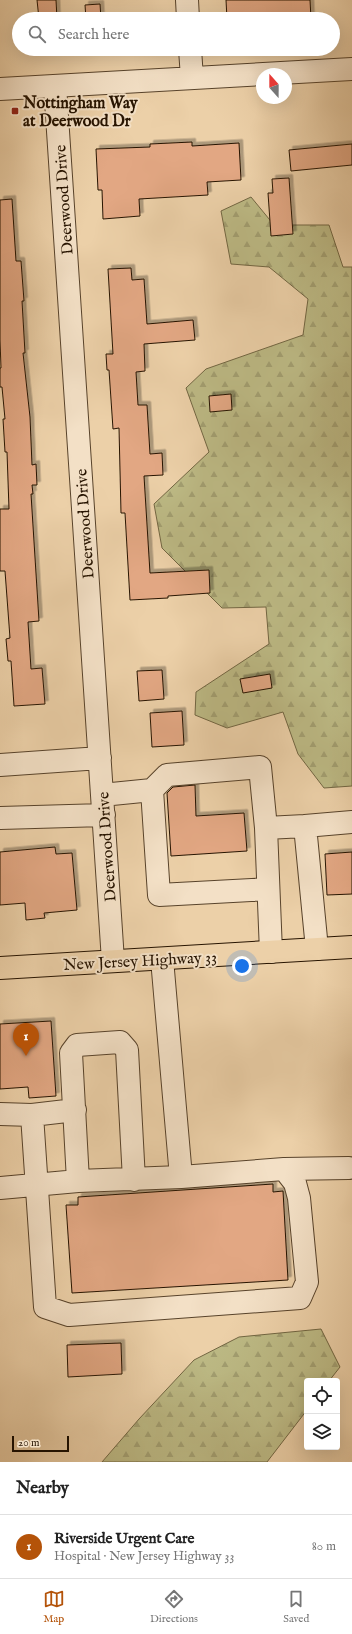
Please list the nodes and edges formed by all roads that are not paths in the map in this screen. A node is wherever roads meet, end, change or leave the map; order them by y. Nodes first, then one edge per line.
1 (187, 0) edge
2 (188, 12) edge
3 (190, 56) edge
4 (352, 69) edge
5 (192, 78) junction
6 (56, 86) junction
7 (0, 90) edge
8 (100, 758) junction
9 (0, 765) edge
10 (152, 790) junction
11 (103, 805) junction
12 (0, 818) edge
13 (352, 822) edge
14 (305, 826) junction
15 (266, 828) junction
16 (268, 890) junction
17 (352, 947) edge
18 (317, 950) junction
19 (271, 952) junction
20 (162, 958) junction
21 (113, 961) junction
22 (0, 968) edge
23 (75, 1110) junction
24 (0, 1114) edge
25 (32, 1115) junction
26 (349, 1168) dead end
27 (284, 1169) junction
28 (181, 1177) junction
29 (134, 1180) junction
30 (78, 1181) junction
31 (36, 1184) junction
32 (0, 1188) edge

1 - 2 street
3 - 5 street
4 - 5 street
5 - 6 street
6 - 7 street
6 - 8 street, Deerwood Drive
8 - 9 street
8 - 11 street, Deerwood Drive
10 - 11 street
10 - 15 street
10 - 16 street
11 - 12 street
11 - 21 street, Deerwood Drive
13 - 14 street
14 - 15 street
14 - 18 street
15 - 16 street
16 - 19 street
17 - 18 main road, New Jersey Highway 33
18 - 19 main road, New Jersey Highway 33
19 - 20 main road, New Jersey Highway 33
20 - 21 main road, New Jersey Highway 33
20 - 28 street
21 - 22 main road, New Jersey Highway 33
23 - 25 street
23 - 29 street
23 - 30 street
24 - 25 street
25 - 31 street
26 - 27 street
27 - 28 street
27 - 31 street
28 - 29 street
29 - 30 street
30 - 31 street
31 - 32 street

